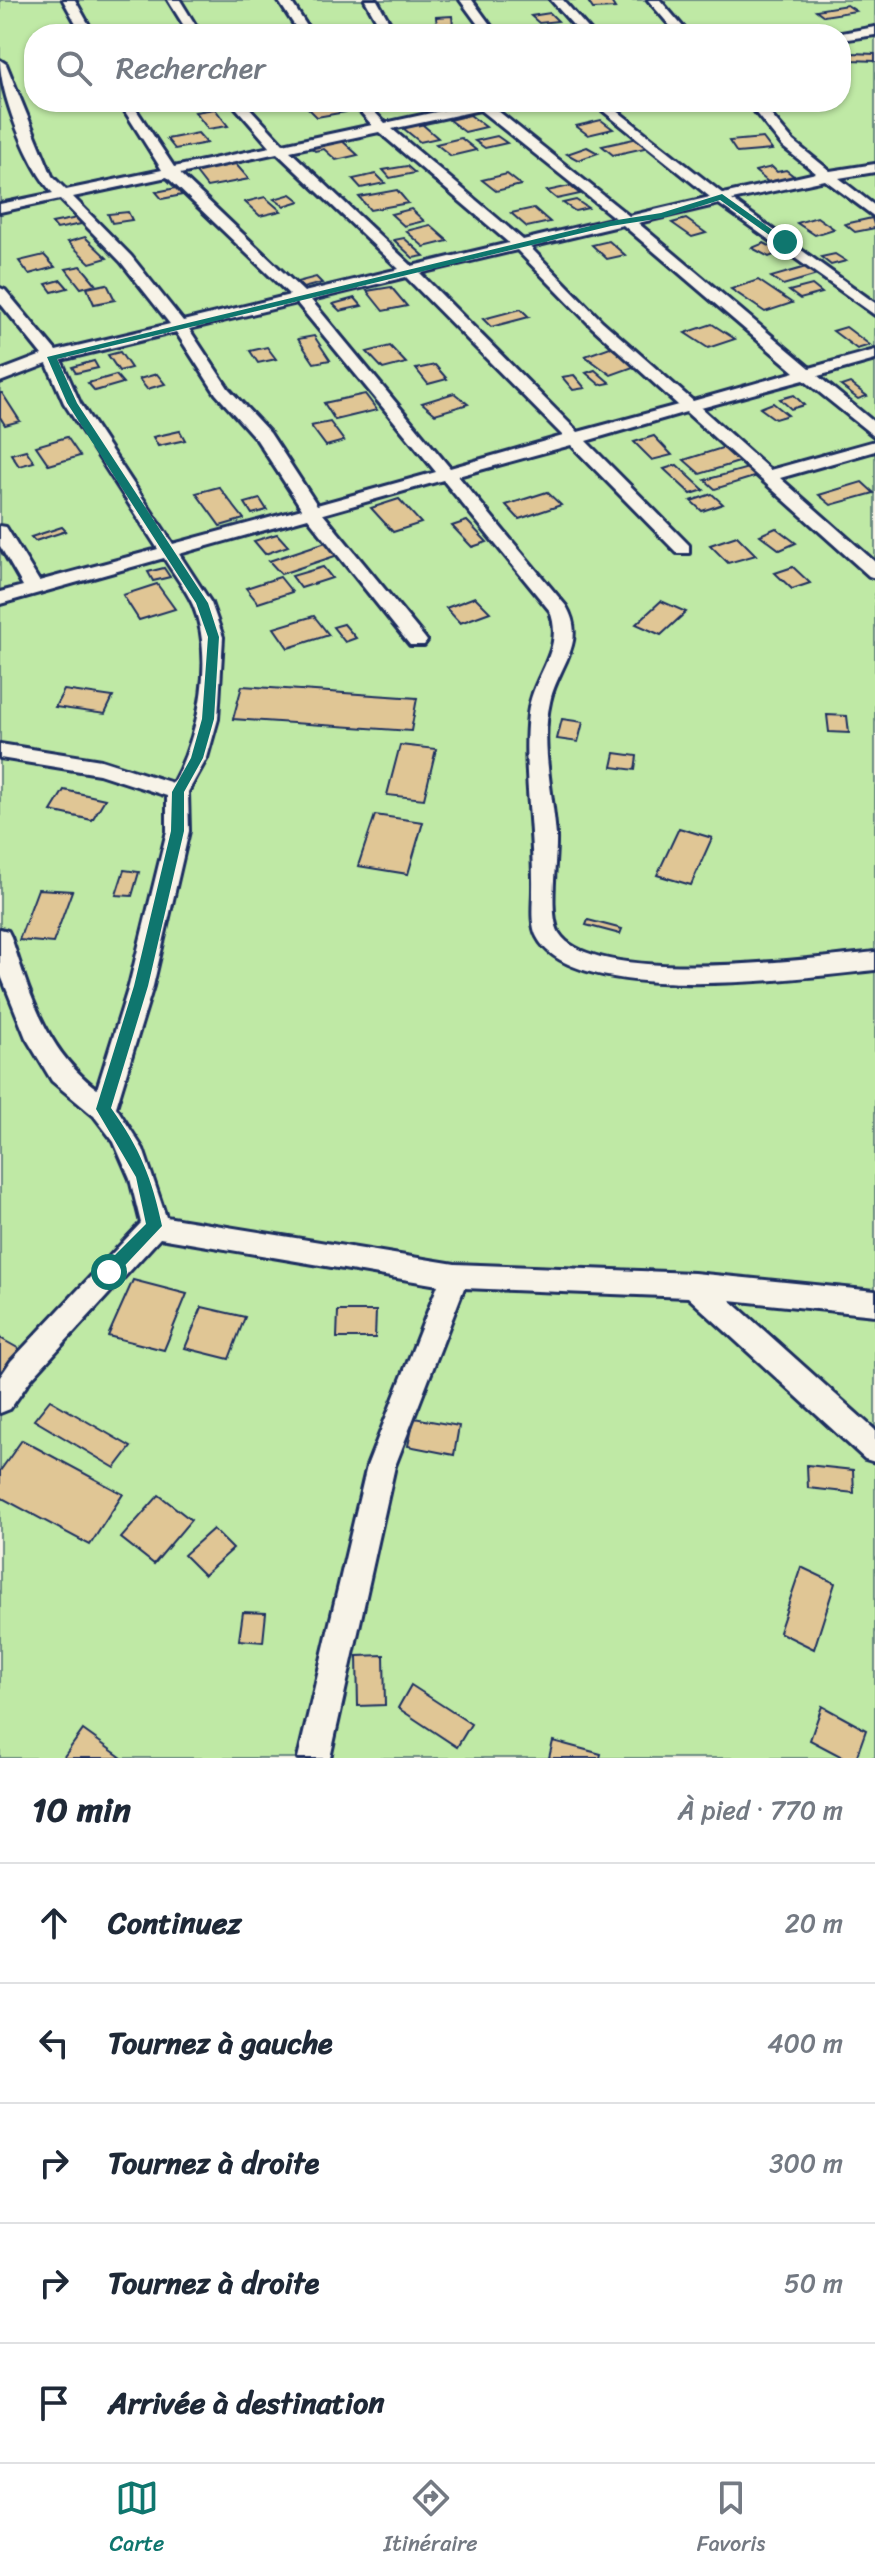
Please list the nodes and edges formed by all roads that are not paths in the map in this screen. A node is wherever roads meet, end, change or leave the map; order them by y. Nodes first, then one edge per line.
1 (69, 0) edge
2 (174, 0) edge
3 (284, 0) edge
4 (371, 0) edge
5 (466, 0) edge
6 (557, 0) edge
7 (654, 0) edge
8 (82, 24) edge
9 (189, 24) edge
10 (300, 24) edge
11 (384, 24) edge
12 (484, 24) edge
13 (578, 24) edge
14 (674, 24) edge
15 (874, 32) edge
16 (851, 35) edge
17 (0, 64) edge
18 (131, 112) edge
19 (246, 112) edge
20 (369, 112) edge
21 (423, 112) edge
22 (491, 112) edge
23 (611, 112) edge
24 (761, 112) edge
25 (383, 125) junction
26 (279, 148) junction
27 (875, 168) edge
28 (171, 173) junction
29 (830, 174) junction
30 (68, 195) junction
31 (722, 197) junction
32 (0, 208) edge
33 (875, 213) edge
34 (627, 221) junction
35 (520, 245) junction
36 (411, 273) junction
37 (0, 293) edge
38 (302, 299) junction
39 (875, 310) edge
40 (180, 327) junction
41 (875, 355) edge
42 (52, 357) junction
43 (807, 373) junction
44 (0, 377) edge
45 (690, 405) junction
46 (875, 432) edge
47 (571, 437) junction
48 (875, 446) edge
49 (444, 473) junction
50 (767, 476) junction
51 (312, 511) junction
52 (0, 531) edge
53 (169, 549) junction
54 (683, 549) dead end
55 (875, 572) edge
56 (34, 588) junction
57 (0, 598) edge
58 (417, 641) dead end
59 (0, 751) edge
60 (178, 792) junction
61 (0, 937) edge
62 (875, 961) edge
63 (103, 1109) junction
64 (155, 1226) junction
65 (455, 1276) junction
66 (694, 1285) junction
67 (875, 1303) edge
68 (0, 1400) edge
69 (875, 1449) edge
70 (314, 1758) edge

1 - 8 street
2 - 9 street
3 - 10 street
4 - 11 street
5 - 12 street
6 - 13 street
7 - 14 street
15 - 16 street
17 - 30 street
18 - 28 street
19 - 26 street
20 - 25 street
21 - 25 street
22 - 34 street
23 - 31 street
24 - 29 street
25 - 26 street
25 - 35 street
26 - 28 street
26 - 36 street
27 - 29 street
28 - 30 street
28 - 38 street
29 - 31 street
29 - 33 street
30 - 32 street
30 - 40 street
31 - 34 street
31 - 39 street
34 - 35 street
34 - 43 street
35 - 36 street
35 - 45 street
36 - 38 street
36 - 47 street
37 - 42 street
38 - 40 street
38 - 49 street
40 - 42 street
40 - 51 street
41 - 43 street
42 - 44 street
42 - 53 street
43 - 45 street
43 - 46 street
45 - 47 street
45 - 50 street
47 - 49 street
47 - 54 street
48 - 50 street
49 - 51 street
49 - 62 street
50 - 55 street
51 - 53 street
51 - 58 street
52 - 56 street
53 - 56 street
53 - 60 street
56 - 57 street
59 - 60 street
60 - 63 street
61 - 63 street
63 - 64 street
64 - 65 street
64 - 68 street
65 - 66 street
65 - 70 street
66 - 67 street
66 - 69 street

